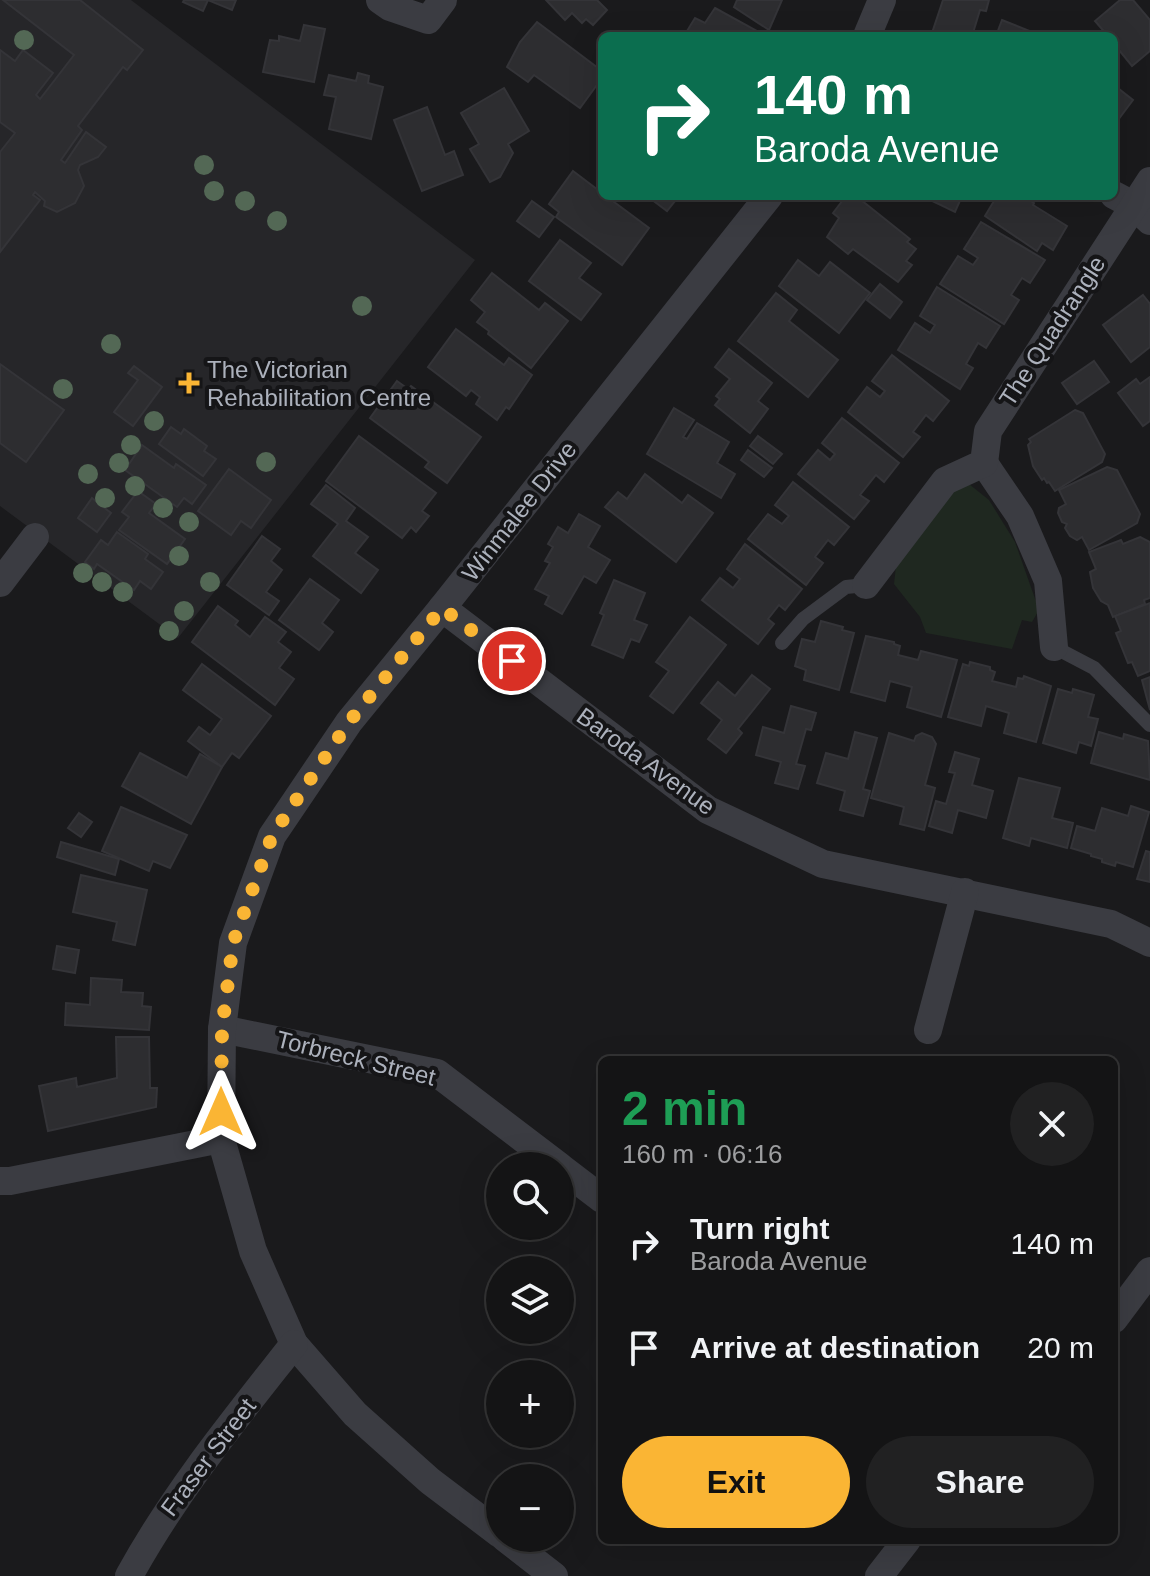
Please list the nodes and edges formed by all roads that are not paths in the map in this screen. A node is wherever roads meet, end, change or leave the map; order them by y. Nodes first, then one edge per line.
1 (380, 0) edge
2 (443, 0) edge
3 (882, 0) edge
4 (869, 32) edge
5 (1150, 181) edge
6 (766, 200) edge
7 (1132, 207) edge
8 (984, 463) junction
9 (35, 537) dead end
10 (0, 583) edge
11 (866, 585) joint
12 (442, 608) junction
13 (782, 643) dead end
14 (1054, 647) joint
15 (1150, 725) edge
16 (965, 892) junction
17 (1150, 943) edge
18 (222, 1029) junction
19 (928, 1030) dead end
20 (221, 1139) junction
21 (541, 1152) edge
22 (574, 1178) edge
23 (0, 1181) edge
24 (598, 1196) edge
25 (1150, 1271) edge
26 (1118, 1314) edge
27 (294, 1344) junction
28 (486, 1524) edge
29 (904, 1544) edge
30 (523, 1552) edge
31 (129, 1576) edge
32 (554, 1576) edge
33 (879, 1576) edge

1 - 2 street
3 - 4 street
5 - 7 street, The Quadrangle
6 - 12 street, Winmalee Drive
7 - 8 street, The Quadrangle
8 - 11 street
8 - 14 street
9 - 10 street
11 - 13 lane
12 - 16 street, Baroda Avenue
12 - 18 street, Winmalee Drive
14 - 15 lane
16 - 17 street, Baroda Avenue
16 - 19 street
18 - 20 street, Winmalee Drive
18 - 21 street, Torbreck Street
20 - 23 street
20 - 27 street, Winmalee Drive
22 - 24 street, Torbreck Street
25 - 26 street
27 - 28 street, Winmalee Drive
27 - 31 street, Fraser Street
29 - 33 street
30 - 32 street, Winmalee Drive

